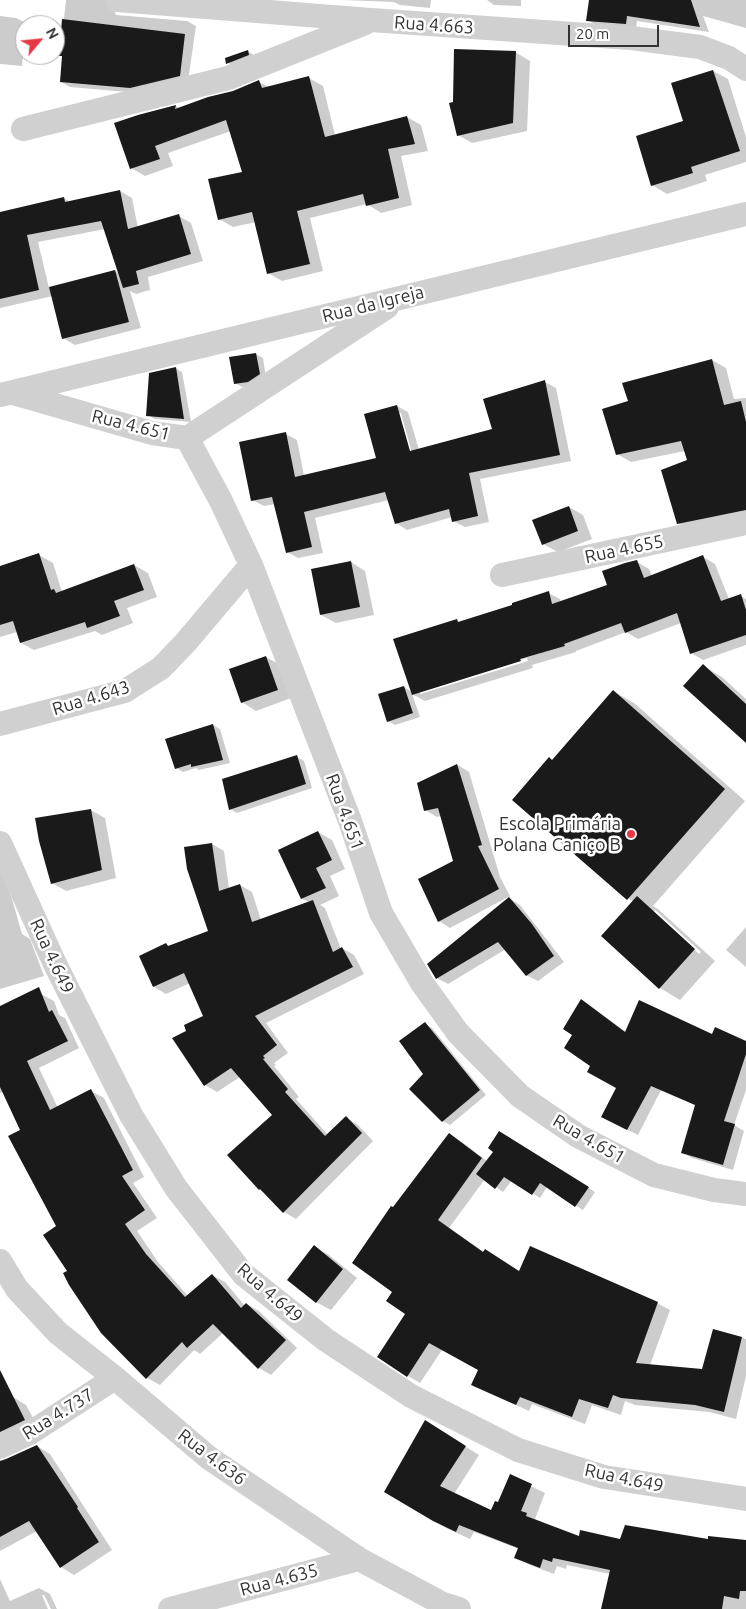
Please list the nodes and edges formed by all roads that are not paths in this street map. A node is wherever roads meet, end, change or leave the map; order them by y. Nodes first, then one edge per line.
1 (117, 0) edge
2 (371, 20) junction
3 (746, 69) edge
4 (24, 129) dead end
5 (746, 214) edge
6 (401, 298) junction
7 (6, 394) edge
8 (188, 438) junction
9 (746, 523) edge
10 (251, 565) junction
11 (502, 575) dead end
12 (0, 724) edge
13 (0, 844) edge
14 (746, 1194) edge
15 (0, 1261) edge
16 (115, 1378) junction
17 (0, 1447) edge
18 (746, 1499) edge
19 (359, 1559) junction
20 (230, 1601) edge
21 (449, 1607) edge
22 (170, 1609) edge

1 - 2 street, Rua 4.663
2 - 3 street, Rua 4.663
2 - 4 street
5 - 6 street, Rua da Igreja
6 - 7 street, Rua da Igreja
6 - 8 street
7 - 8 street, Rua 4.651
8 - 10 street, Rua 4.651
9 - 11 street, Rua 4.655
10 - 12 street, Rua 4.643
10 - 14 street, Rua 4.651
13 - 18 street, Rua 4.649
15 - 16 street, Rua 4.636
16 - 17 street, Rua 4.737
16 - 19 street, Rua 4.636
19 - 20 street, Rua 4.635
19 - 21 street, Rua 4.636
20 - 22 street, Rua 4.635

